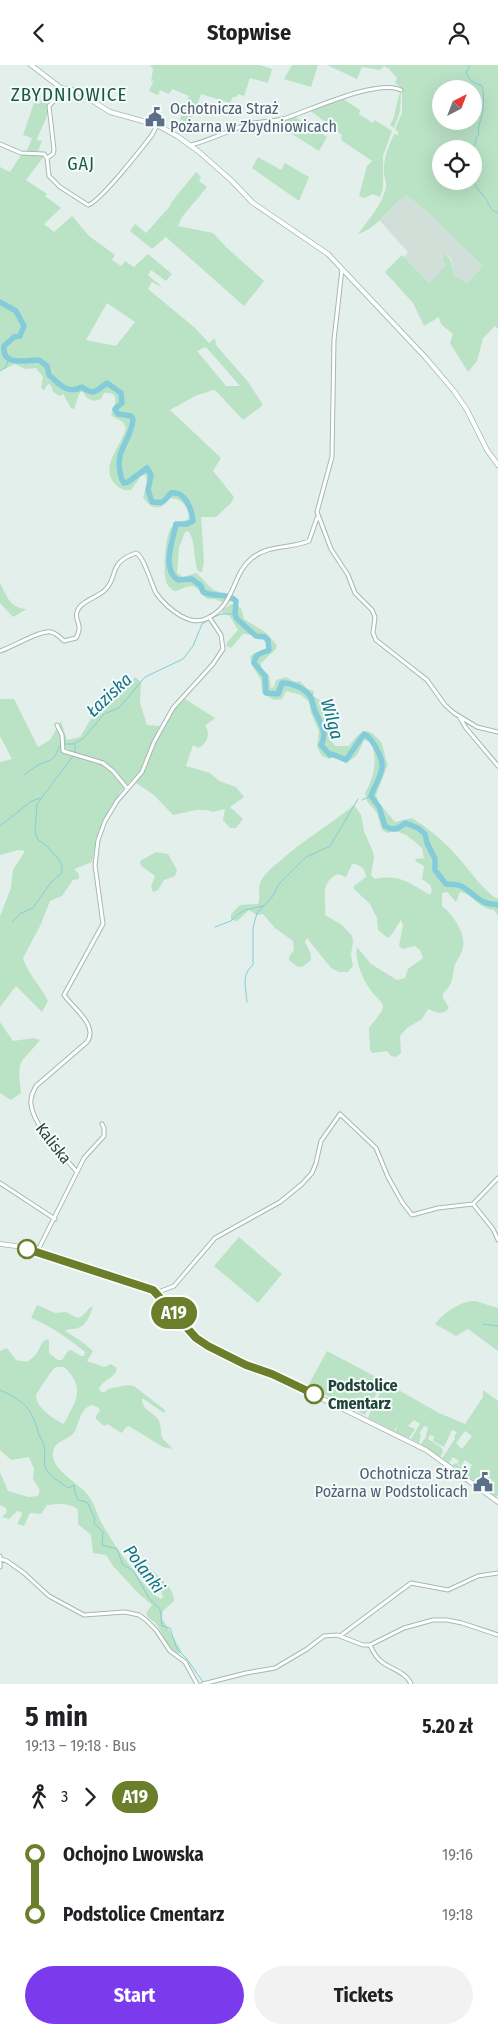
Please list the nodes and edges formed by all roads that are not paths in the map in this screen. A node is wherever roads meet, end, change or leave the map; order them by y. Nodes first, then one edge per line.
1 (31, 65) edge
2 (66, 89) junction
3 (401, 90) dead end
4 (157, 125) junction
5 (0, 145) edge
6 (190, 145) junction
7 (47, 158) junction
8 (342, 269) junction
9 (498, 465) edge
10 (318, 517) junction
11 (209, 617) junction
12 (0, 651) edge
13 (460, 717) junction
14 (57, 725) dead end
15 (498, 732) edge
16 (498, 766) edge
17 (128, 788) junction
18 (102, 1124) dead end
19 (77, 1172) junction
20 (498, 1178) edge
21 (0, 1183) edge
22 (473, 1204) junction
23 (54, 1219) junction
24 (498, 1240) edge
25 (0, 1244) edge
26 (37, 1252) junction
27 (156, 1293) junction
28 (498, 1502) edge
29 (0, 1557) edge
30 (0, 1567) edge
31 (498, 1573) edge
32 (498, 1635) edge
33 (340, 1636) junction
34 (370, 1645) junction
35 (197, 1684) edge
36 (203, 1684) edge
37 (411, 1684) edge

1 - 2 street
2 - 4 street
2 - 7 street
3 - 6 street
4 - 6 street
4 - 7 street
5 - 7 street
6 - 8 street
8 - 9 street
8 - 10 street
10 - 11 street
10 - 13 street
11 - 12 street
11 - 17 street
13 - 15 street
13 - 16 street
14 - 17 street
17 - 19 street, Kaliska
18 - 19 street
19 - 23 street, Kaliska
20 - 22 street
21 - 23 street
22 - 24 street
22 - 27 street
23 - 26 street, Kaliska
25 - 26 street
26 - 27 street
27 - 28 street
29 - 30 street
29 - 35 street
31 - 33 street
32 - 34 street
33 - 34 street
33 - 36 street
34 - 37 street

